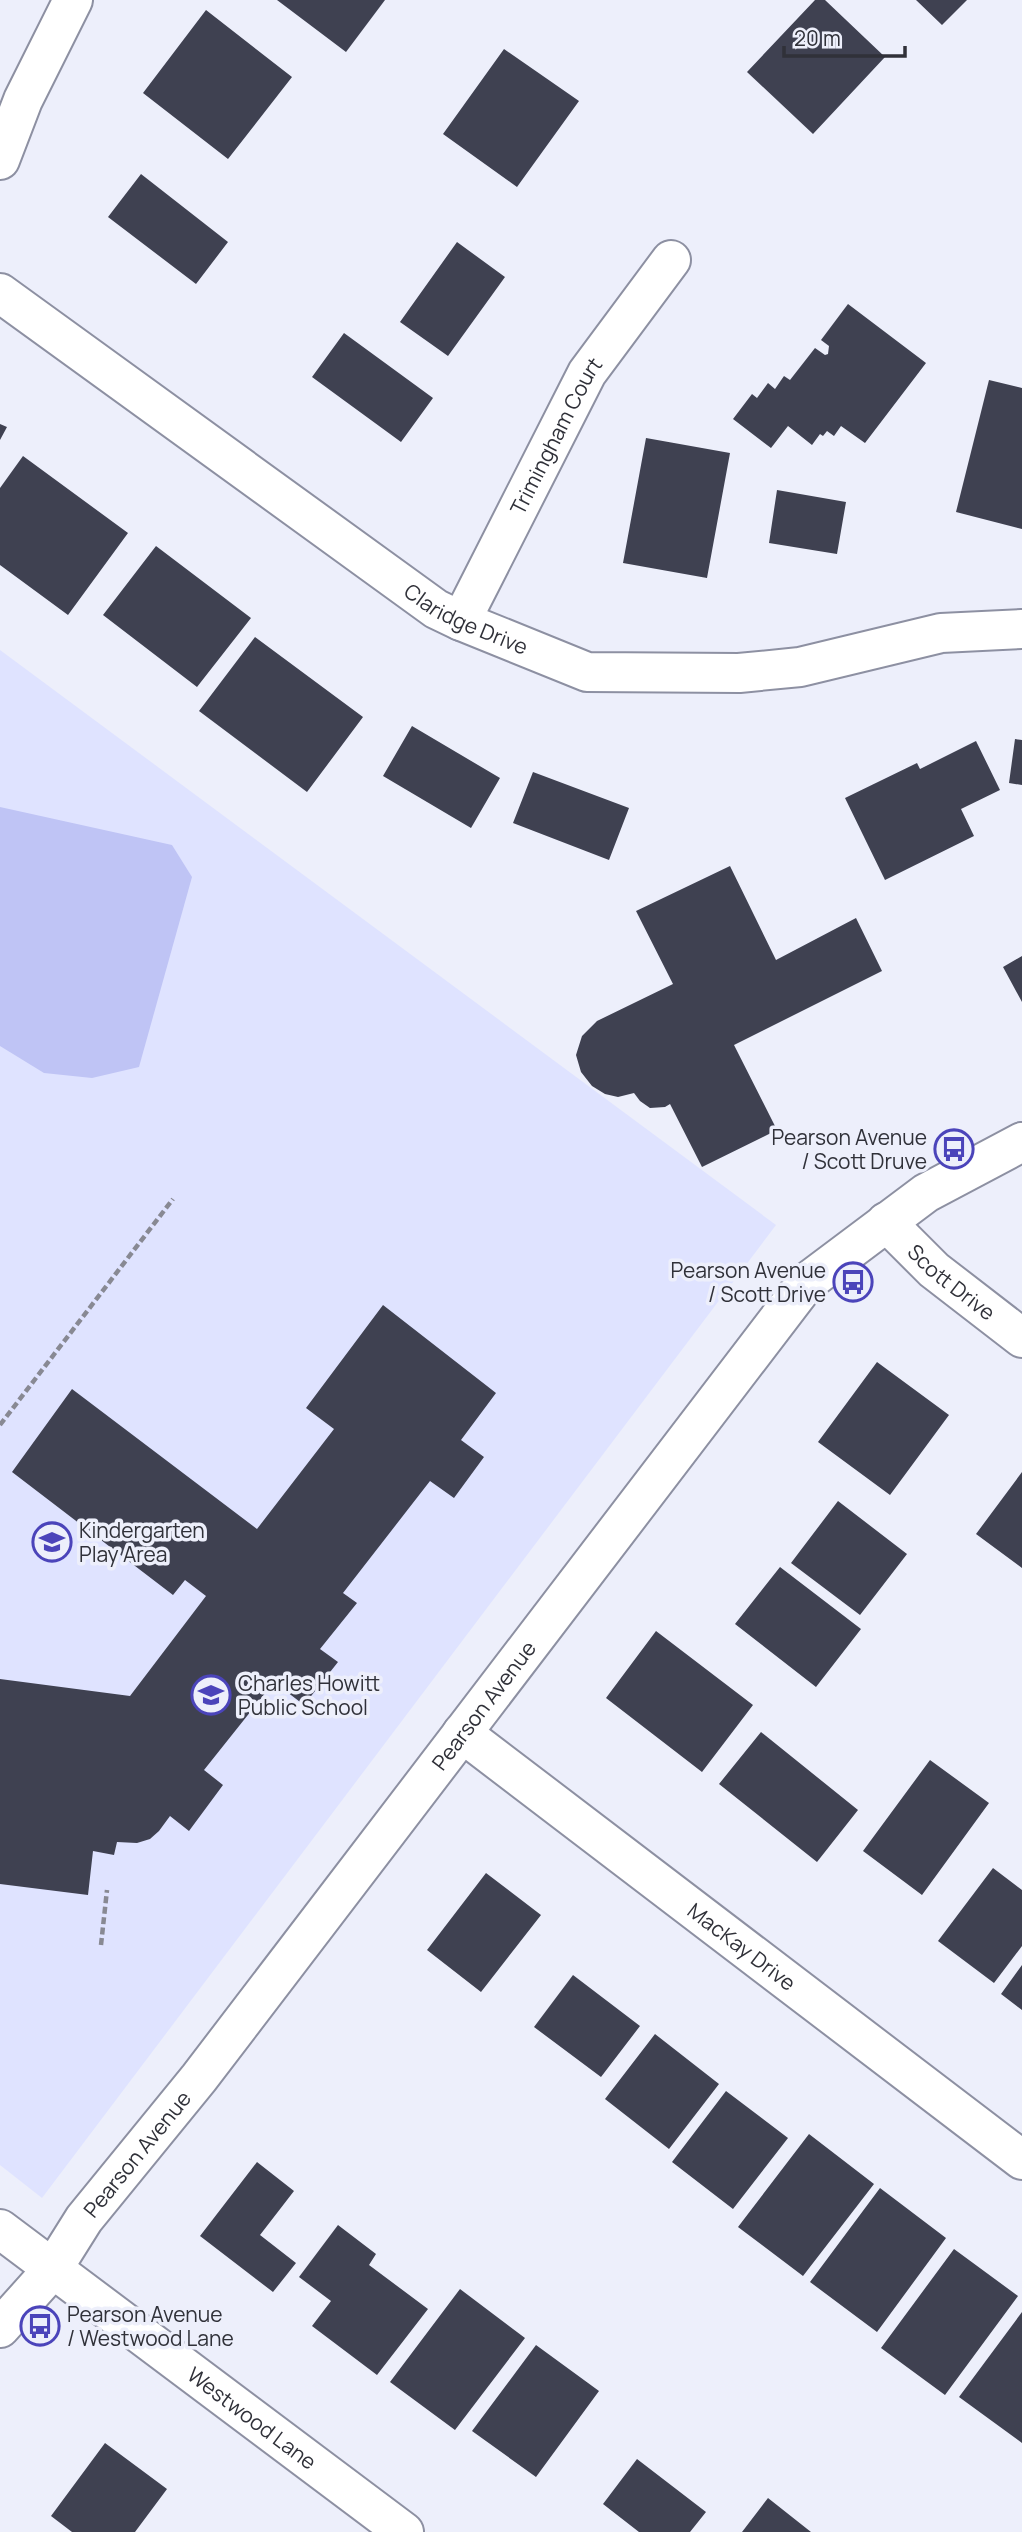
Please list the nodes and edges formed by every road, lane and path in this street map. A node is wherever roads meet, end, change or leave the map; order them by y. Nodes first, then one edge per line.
1 (73, 0) edge
2 (0, 160) edge
3 (671, 260) dead end
4 (0, 293) edge
5 (461, 621) junction
6 (1022, 629) edge
7 (1022, 1142) edge
8 (173, 1199) dead end
9 (886, 1222) junction
10 (1022, 1338) edge
11 (0, 1425) edge
12 (462, 1733) junction
13 (107, 1890) dead end
14 (102, 1945) dead end
15 (1022, 2160) edge
16 (0, 2228) edge
17 (52, 2270) junction
18 (0, 2328) edge
19 (404, 2532) edge

1 - 2 street
3 - 5 street, Trimingham Court
4 - 5 street, Claridge Drive
5 - 6 street, Claridge Drive
7 - 9 street, Pearson Avenue
8 - 11 path
9 - 10 street, Scott Drive
9 - 12 street, Pearson Avenue
12 - 15 street, MacKay Drive
12 - 17 street, Pearson Avenue
13 - 14 path
16 - 17 street, Westwood Lane
17 - 18 street, Pearson Avenue
17 - 19 street, Westwood Lane

